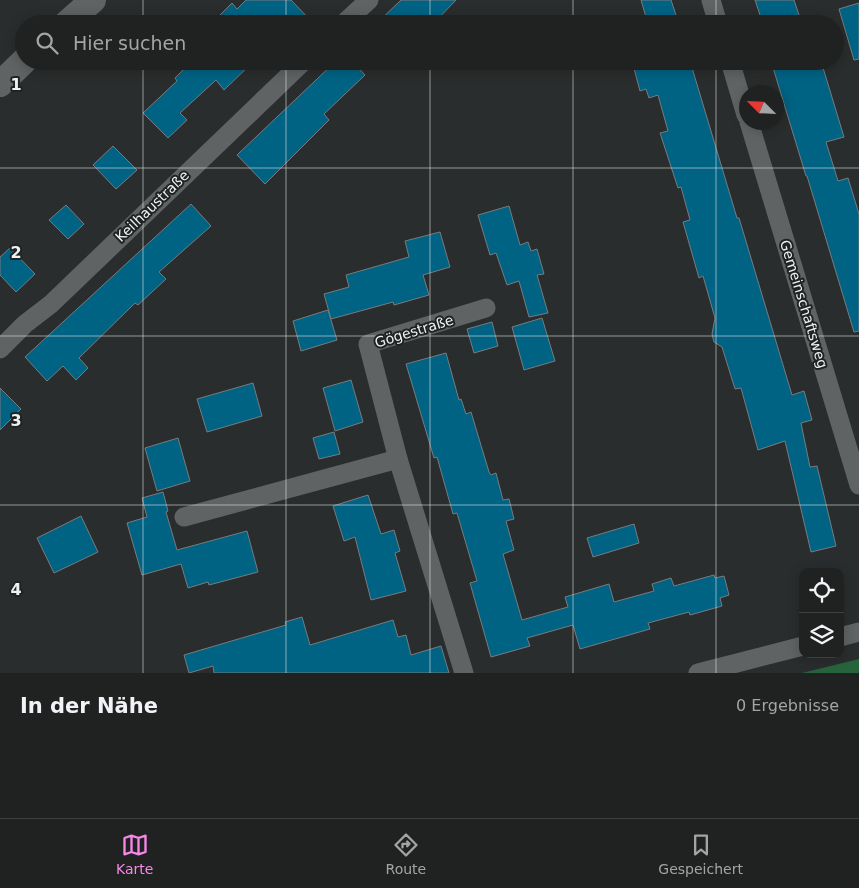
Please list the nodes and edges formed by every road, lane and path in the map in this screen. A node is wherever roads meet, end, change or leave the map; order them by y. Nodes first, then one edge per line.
1 (93, 0) edge
2 (368, 0) edge
3 (711, 0) edge
4 (76, 15) edge
5 (352, 15) edge
6 (715, 15) edge
7 (15, 70) edge
8 (295, 70) edge
9 (733, 70) edge
10 (0, 84) edge
11 (739, 91) edge
12 (751, 130) edge
13 (486, 308) dead end
14 (0, 349) edge
15 (398, 459) junction
16 (859, 485) edge
17 (184, 516) dead end
18 (859, 632) edge
19 (844, 636) edge
20 (799, 647) edge
21 (464, 673) edge
22 (698, 673) edge

1 - 4 main road
2 - 5 street
3 - 6 street
7 - 10 main road
8 - 14 street, Keilhaustraße
9 - 11 street
12 - 16 street, Gemeinschaftsweg
13 - 15 street, Gögestraße
15 - 17 street
15 - 21 street, Gögestraße
18 - 19 street
20 - 22 street

